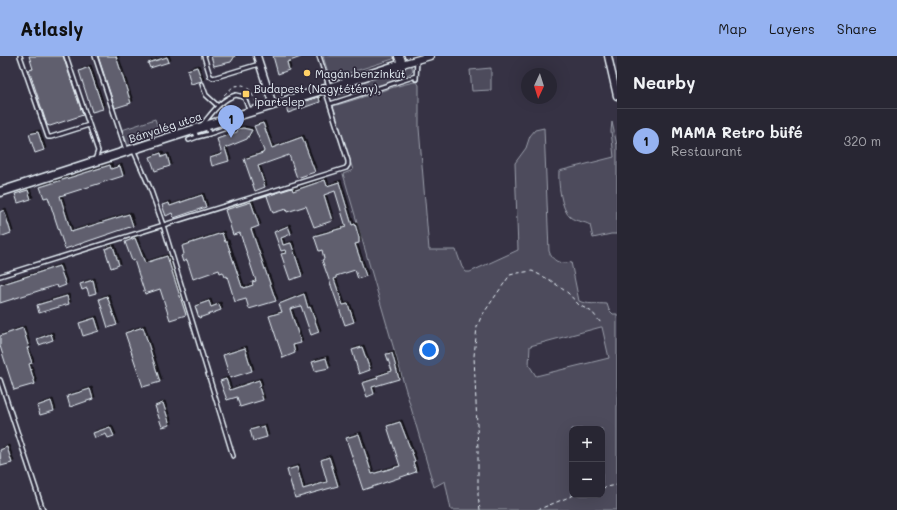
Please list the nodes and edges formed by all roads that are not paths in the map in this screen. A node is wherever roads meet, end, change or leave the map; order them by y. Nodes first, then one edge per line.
1 (20, 56) edge
2 (66, 56) edge
3 (95, 56) edge
4 (204, 56) edge
5 (257, 56) edge
6 (319, 56) edge
7 (399, 56) edge
8 (430, 56) edge
9 (608, 56) edge
10 (417, 60) junction
11 (259, 64) junction
12 (402, 64) junction
13 (202, 84) dead end
14 (327, 89) junction
15 (617, 92) edge
16 (330, 104) junction
17 (217, 105) junction
18 (273, 105) junction
19 (250, 112) junction
20 (89, 125) junction
21 (229, 127) dead end
22 (199, 130) junction
23 (209, 134) junction
24 (189, 140) dead end
25 (130, 150) junction
26 (98, 151) junction
27 (110, 157) junction
28 (92, 162) junction
29 (1, 190) edge
30 (163, 225) junction
31 (0, 276) edge
32 (0, 380) edge
33 (233, 456) dead end
34 (43, 510) edge

1 - 20 lane
2 - 20 lane
3 - 25 lane
4 - 11 lane
5 - 11 street
6 - 14 lane
7 - 12 street
8 - 10 street, Bányalég utca
9 - 15 street
10 - 12 street, Bányalég utca
10 - 16 lane
11 - 18 street
12 - 14 street, Bányalég utca
13 - 17 lane
14 - 16 lane
14 - 18 street, Bányalég utca
16 - 30 lane
17 - 19 lane
17 - 22 lane
18 - 19 street, Bányalég utca
19 - 22 street, Bányalég utca
20 - 26 lane
21 - 23 lane
22 - 23 lane
22 - 23 lane
22 - 24 lane
22 - 25 street, Bányalég utca
25 - 27 street, Bányalég utca
25 - 30 lane
26 - 27 lane
26 - 28 lane
27 - 28 street, Bányalég utca
28 - 29 street, Bányalég utca
30 - 31 lane
30 - 33 lane
32 - 34 lane

